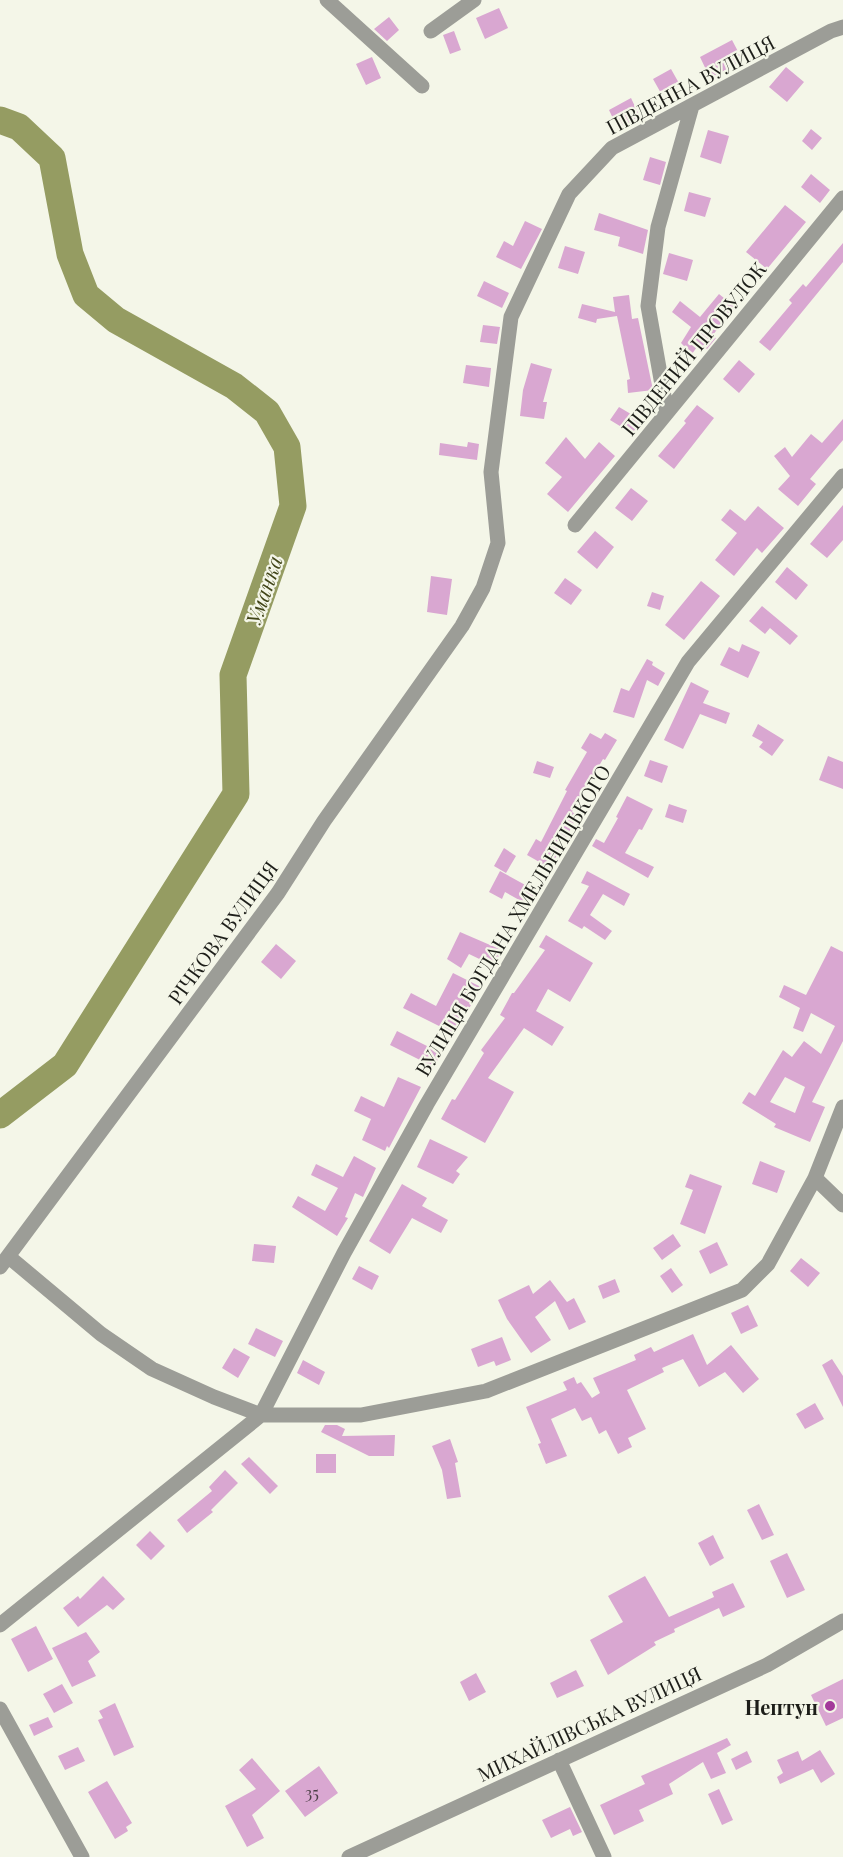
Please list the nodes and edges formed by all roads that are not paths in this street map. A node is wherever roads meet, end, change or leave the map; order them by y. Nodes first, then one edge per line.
1 (327, 0) edge
2 (474, 0) edge
3 (843, 27) edge
4 (431, 31) dead end
5 (422, 86) dead end
6 (692, 106) junction
7 (843, 198) edge
8 (668, 413) junction
9 (843, 476) edge
10 (575, 525) dead end
11 (462, 627) joint
12 (843, 1107) edge
13 (815, 1178) junction
14 (843, 1205) edge
15 (4, 1262) edge
16 (261, 1415) junction
17 (843, 1621) edge
18 (0, 1625) edge
19 (0, 1709) edge
20 (559, 1760) junction
21 (82, 1857) edge
22 (349, 1857) edge
23 (604, 1857) edge

1 - 5 street
2 - 4 street
3 - 6 street, ПІВДЕННА ВУЛИЦЯ
6 - 8 street
6 - 11 street, ПІВДЕННА ВУЛИЦЯ
7 - 8 street, ПІВДЕНИЙ ПРОВУЛОК
8 - 10 street, ПІВДЕНИЙ ПРОВУЛОК
9 - 16 street, ВУЛИЦЯ БОГДАНА ХМЕЛЬНИЦЬКОГО
11 - 15 street, РІЧКОВА ВУЛИЦЯ
12 - 13 street
13 - 14 street
13 - 16 street
15 - 16 street
16 - 18 street
17 - 20 street, МИХАЙЛІВСЬКА ВУЛИЦЯ
19 - 21 street
20 - 22 street, МИХАЙЛІВСЬКА ВУЛИЦЯ
20 - 23 street

